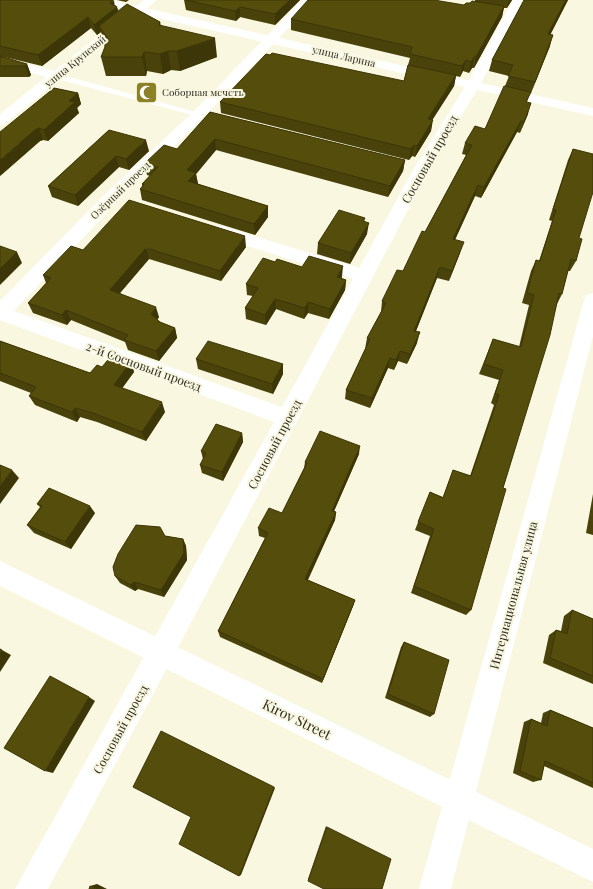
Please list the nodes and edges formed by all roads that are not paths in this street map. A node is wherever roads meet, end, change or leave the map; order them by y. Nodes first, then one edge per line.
1 (94, 0) edge
2 (150, 0) edge
3 (309, 0) edge
4 (509, 8) edge
5 (138, 10) junction
6 (271, 40) junction
7 (0, 61) edge
8 (56, 76) junction
9 (473, 85) junction
10 (593, 112) edge
11 (199, 114) junction
12 (215, 118) edge
13 (0, 121) edge
14 (200, 226) edge
15 (364, 276) junction
16 (593, 300) edge
17 (0, 313) edge
18 (288, 418) junction
19 (0, 573) edge
20 (162, 652) junction
21 (458, 799) junction
22 (593, 866) edge
23 (32, 889) edge
24 (435, 889) edge

1 - 5 street, улица Ларина
2 - 5 street, улица Крупской
3 - 6 street, Озёрный проезд
4 - 9 street, Сосновый проезд
5 - 6 street, улица Ларина
5 - 8 street, улица Крупской
6 - 9 street, улица Ларина
6 - 11 street, Озёрный проезд
7 - 8 street
8 - 11 lane
8 - 13 street, улица Крупской
9 - 10 street, улица Ларина
9 - 15 street, Сосновый проезд
11 - 12 street
11 - 17 street, Озёрный проезд
14 - 15 street
15 - 18 street, Сосновый проезд
16 - 21 street, Интернациональная улица
17 - 18 street, 2-й Сосновый проезд
18 - 20 street, Сосновый проезд
19 - 20 street, Kirov Street
20 - 21 street, Kirov Street
20 - 23 street, Сосновый проезд
21 - 22 street, Kirov Street
21 - 24 street, Интернациональная улица

